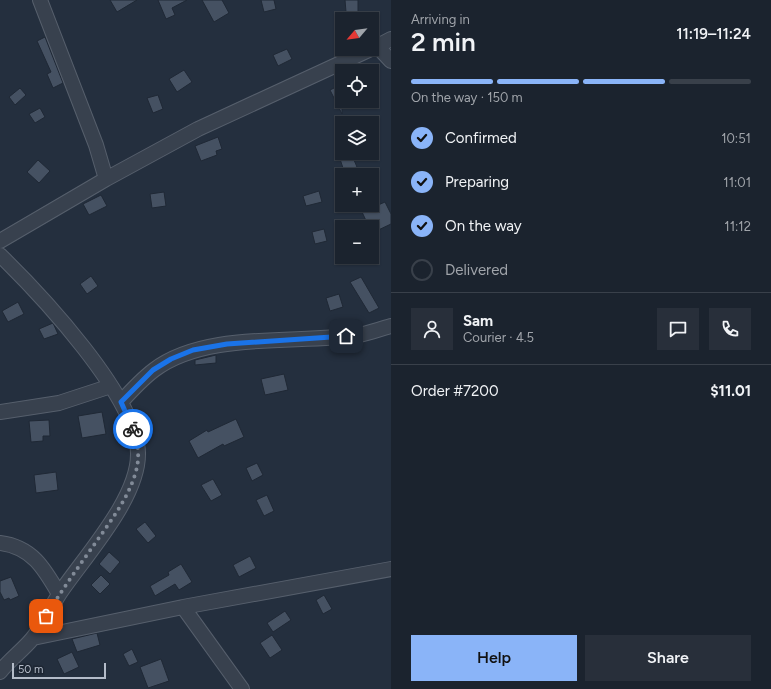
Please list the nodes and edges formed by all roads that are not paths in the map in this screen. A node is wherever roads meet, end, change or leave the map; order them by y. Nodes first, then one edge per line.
1 (40, 0) edge
2 (391, 39) edge
3 (379, 45) edge
4 (379, 53) edge
5 (356, 56) edge
6 (391, 62) edge
7 (106, 179) junction
8 (0, 241) edge
9 (0, 255) edge
10 (391, 326) edge
11 (111, 386) junction
12 (121, 402) junction
13 (0, 412) edge
14 (0, 543) edge
15 (391, 569) edge
16 (59, 594) junction
17 (183, 607) junction
18 (33, 638) junction
19 (0, 672) edge
20 (242, 689) edge

1 - 7 street
2 - 3 street
4 - 6 street
5 - 7 street
7 - 8 street
9 - 11 street
10 - 12 street
11 - 12 street
11 - 13 street
12 - 16 street
14 - 16 street
15 - 17 street
16 - 18 street
17 - 18 street
17 - 20 street
18 - 19 street

